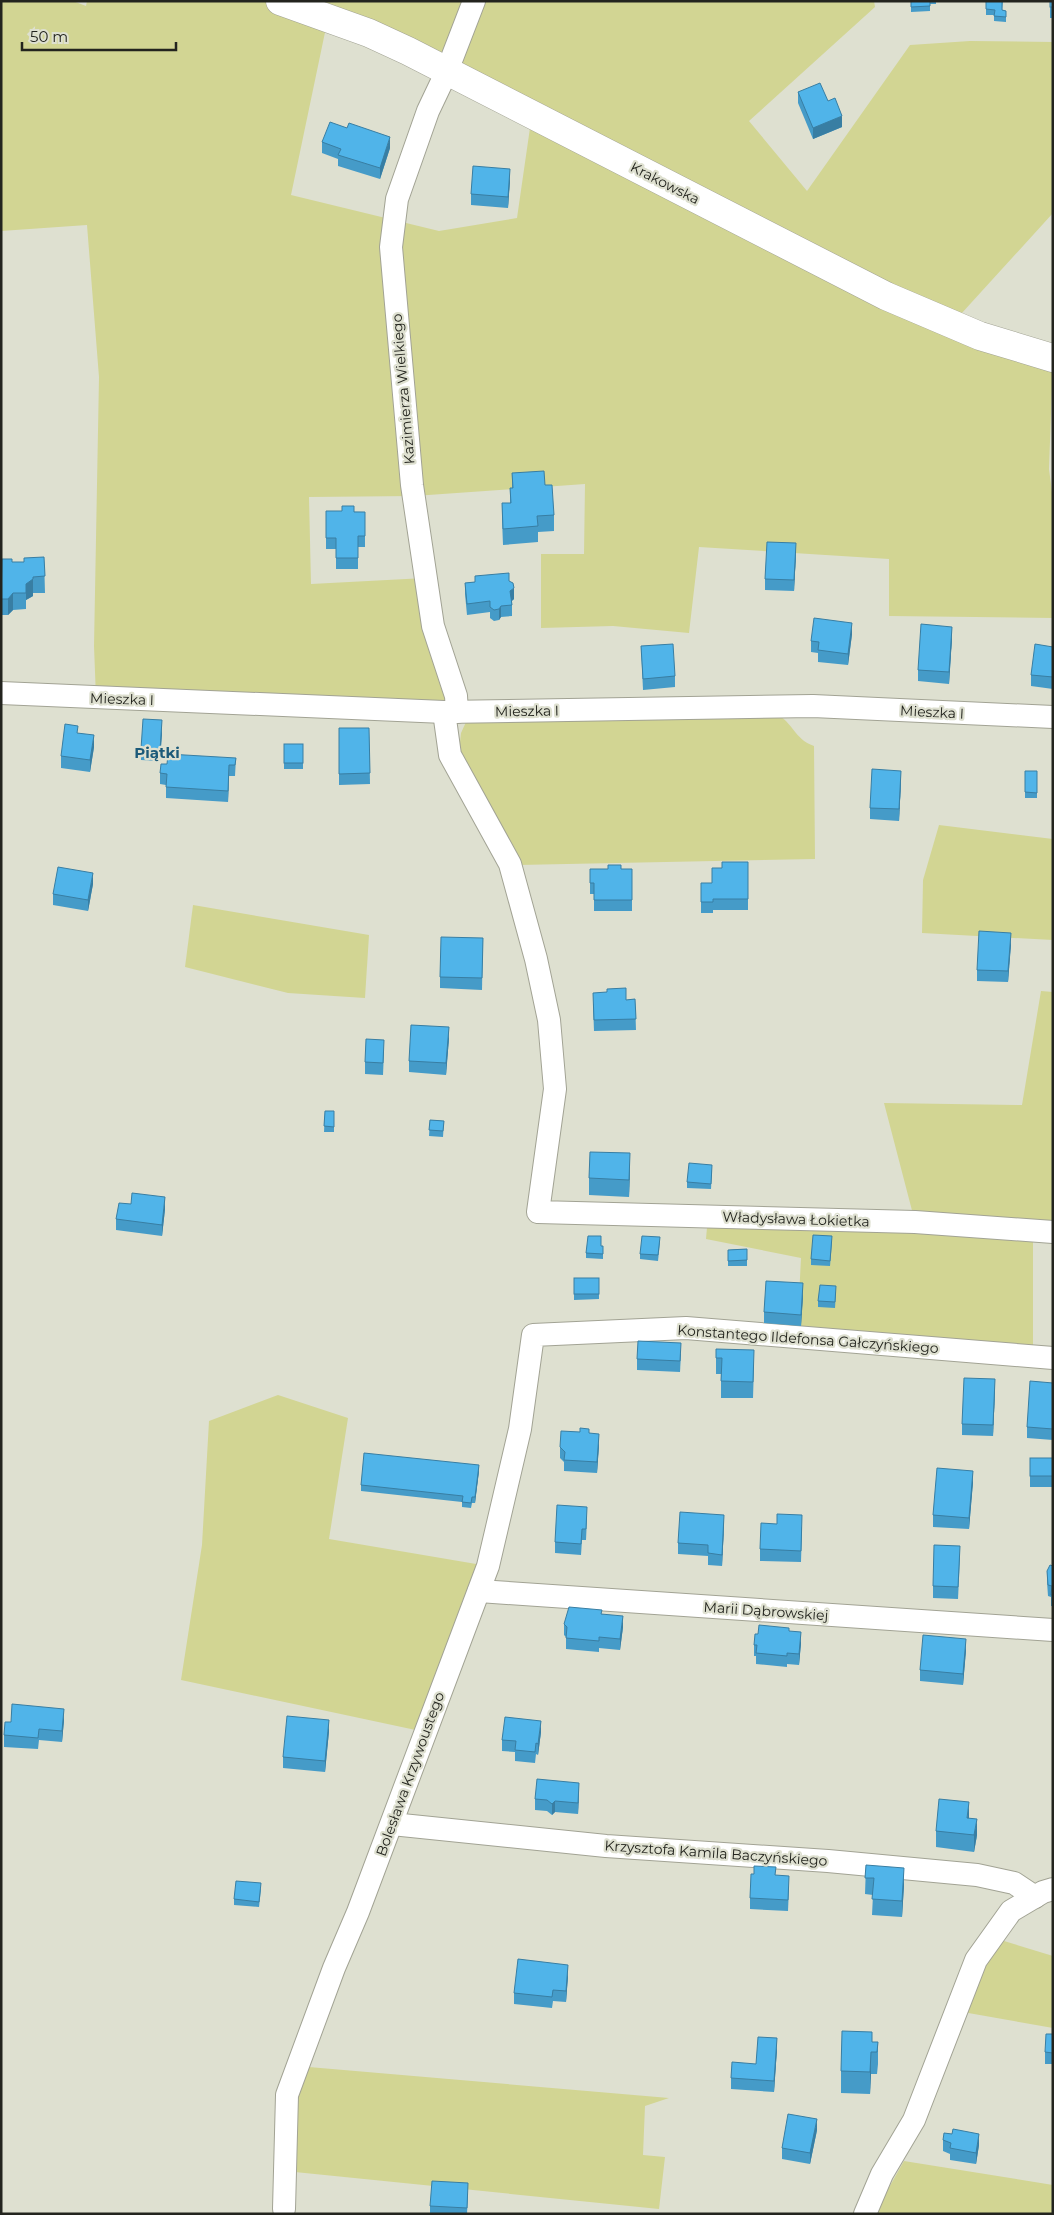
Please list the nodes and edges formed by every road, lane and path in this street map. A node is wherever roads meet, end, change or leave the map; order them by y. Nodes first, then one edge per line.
1 (280, 1) edge
2 (474, 1) edge
3 (447, 71) junction
4 (1053, 358) edge
5 (1, 693) edge
6 (450, 712) junction
7 (1053, 717) edge
8 (1053, 1232) edge
9 (533, 1335) joint
10 (1053, 1358) edge
11 (479, 1591) junction
12 (1053, 1630) edge
13 (392, 1824) junction
14 (1044, 1893) edge
15 (284, 2208) dead end
16 (865, 2214) edge

1 - 3 main road, Krakowska
2 - 3 street, Kazimierza Wielkiego
3 - 4 main road, Krakowska
3 - 6 street, Kazimierza Wielkiego
5 - 6 street, Mieszka I
6 - 7 street, Mieszka I
6 - 8 street, Władysława Łokietka
9 - 10 street, Konstantego Ildefonsa Gałczyńskiego
9 - 11 street, Bolesława Krzywoustego
11 - 12 street, Marii Dąbrowskiej
11 - 13 street, Bolesława Krzywoustego
13 - 14 street, Krzysztofa Kamila Baczyńskiego
13 - 15 street, Bolesława Krzywoustego
14 - 16 street, Krzysztofa Kamila Baczyńskiego

